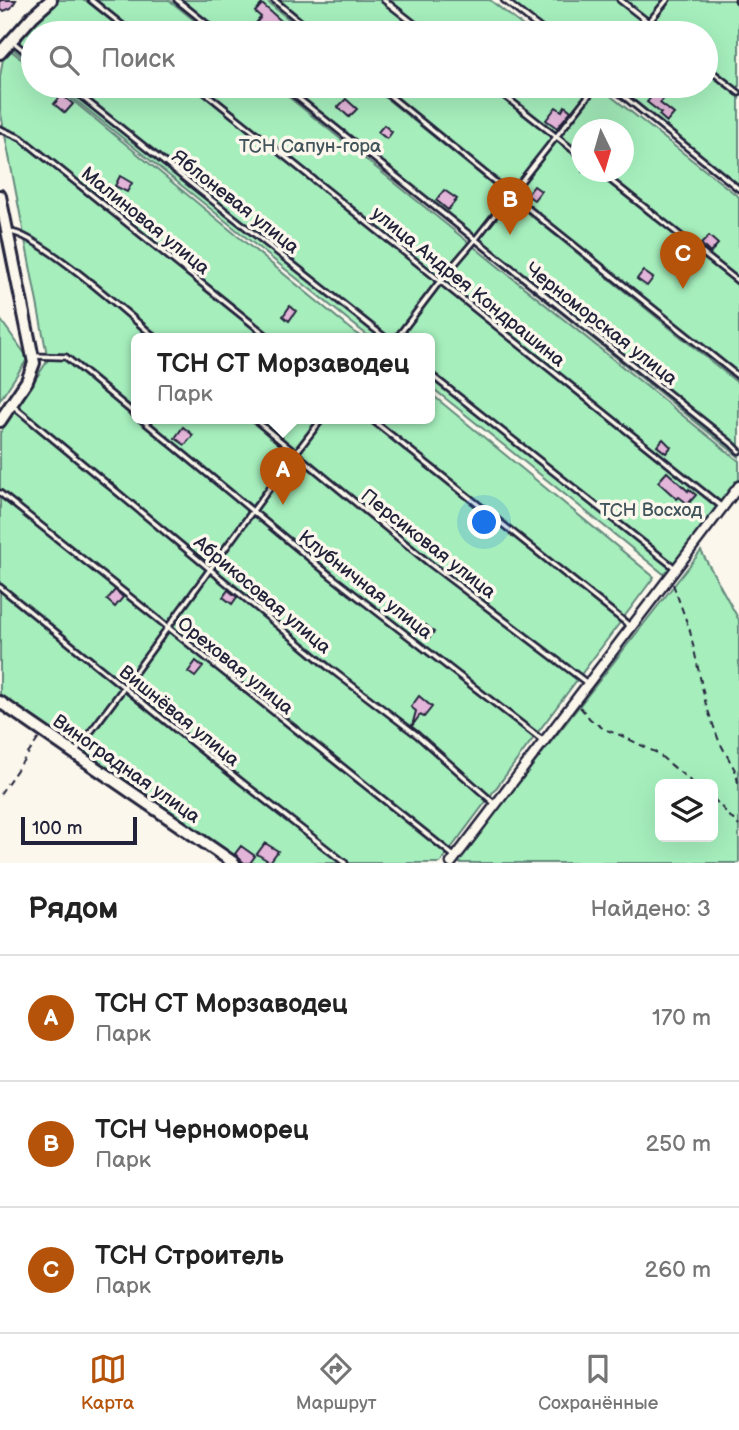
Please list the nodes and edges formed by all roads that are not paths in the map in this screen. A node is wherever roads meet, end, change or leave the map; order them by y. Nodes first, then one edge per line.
1 (51, 0) edge
2 (91, 0) edge
3 (177, 0) edge
4 (274, 0) edge
5 (384, 0) edge
6 (504, 0) edge
7 (620, 0) edge
8 (667, 0) edge
9 (29, 21) edge
10 (117, 21) edge
11 (203, 21) edge
12 (299, 21) edge
13 (411, 21) edge
14 (530, 21) edge
15 (646, 21) edge
16 (651, 21) edge
17 (21, 29) edge
18 (10, 40) junction
19 (21, 49) edge
20 (0, 53) edge
21 (718, 76) edge
22 (739, 93) edge
23 (83, 98) edge
24 (212, 98) edge
25 (299, 98) edge
26 (393, 98) edge
27 (507, 98) edge
28 (587, 98) edge
29 (626, 98) edge
30 (0, 129) edge
31 (556, 137) junction
32 (571, 149) edge
33 (613, 182) edge
34 (739, 189) edge
35 (510, 194) junction
36 (0, 196) edge
37 (7, 233) junction
38 (475, 240) junction
39 (440, 281) junction
40 (739, 282) edge
41 (150, 333) edge
42 (264, 333) edge
43 (376, 333) edge
44 (401, 333) edge
45 (33, 356) junction
46 (739, 377) edge
47 (435, 378) edge
48 (11, 404) junction
49 (131, 411) edge
50 (0, 421) edge
51 (147, 424) edge
52 (260, 424) edge
53 (317, 424) edge
54 (377, 424) edge
55 (739, 451) edge
56 (295, 453) junction
57 (739, 486) edge
58 (0, 493) edge
59 (722, 507) junction
60 (253, 512) junction
61 (676, 568) junction
62 (211, 569) junction
63 (0, 587) edge
64 (167, 627) junction
65 (632, 628) junction
66 (589, 684) junction
67 (124, 688) junction
68 (0, 702) edge
69 (543, 742) junction
70 (75, 752) junction
71 (497, 805) junction
72 (453, 860) edge
73 (234, 863) edge
74 (345, 863) edge

1 - 9 street
2 - 10 lane
3 - 11 lane
4 - 12 lane
5 - 13 lane
6 - 14 lane
7 - 15 lane
8 - 16 lane
17 - 18 street
18 - 19 lane
18 - 20 street
21 - 22 lane
23 - 43 lane, Яблоневая улица
24 - 39 lane, улица Андрея Кондрашина
25 - 38 lane, Черноморская улица
26 - 35 lane
27 - 31 lane
28 - 31 lane
29 - 34 lane
30 - 42 lane, Малиновая улица
31 - 32 lane
31 - 35 lane
33 - 40 lane
35 - 38 lane
35 - 46 lane
36 - 37 street
37 - 41 lane
37 - 45 street
38 - 39 lane
38 - 55 lane, Черноморская улица
39 - 44 lane
39 - 59 lane, улица Андрея Кондрашина
45 - 48 street
45 - 49 lane
47 - 61 lane
48 - 50 street
48 - 62 lane, Абрикосовая улица
51 - 60 lane, Клубничная улица
52 - 56 lane, Персиковая улица
53 - 56 lane
54 - 65 lane
56 - 60 lane
56 - 66 lane, Персиковая улица
57 - 59 street
58 - 64 lane, Ореховая улица
59 - 61 street
60 - 62 lane
60 - 69 lane, Клубничная улица
61 - 65 street
62 - 64 lane
62 - 71 lane, Абрикосовая улица
63 - 67 lane, Вишнёвая улица
64 - 67 lane
64 - 72 lane, Ореховая улица
65 - 66 street
66 - 69 street
67 - 70 lane
67 - 74 lane, Вишнёвая улица
68 - 70 street, Виноградная улица
69 - 71 street
70 - 73 street, Виноградная улица
71 - 72 street

